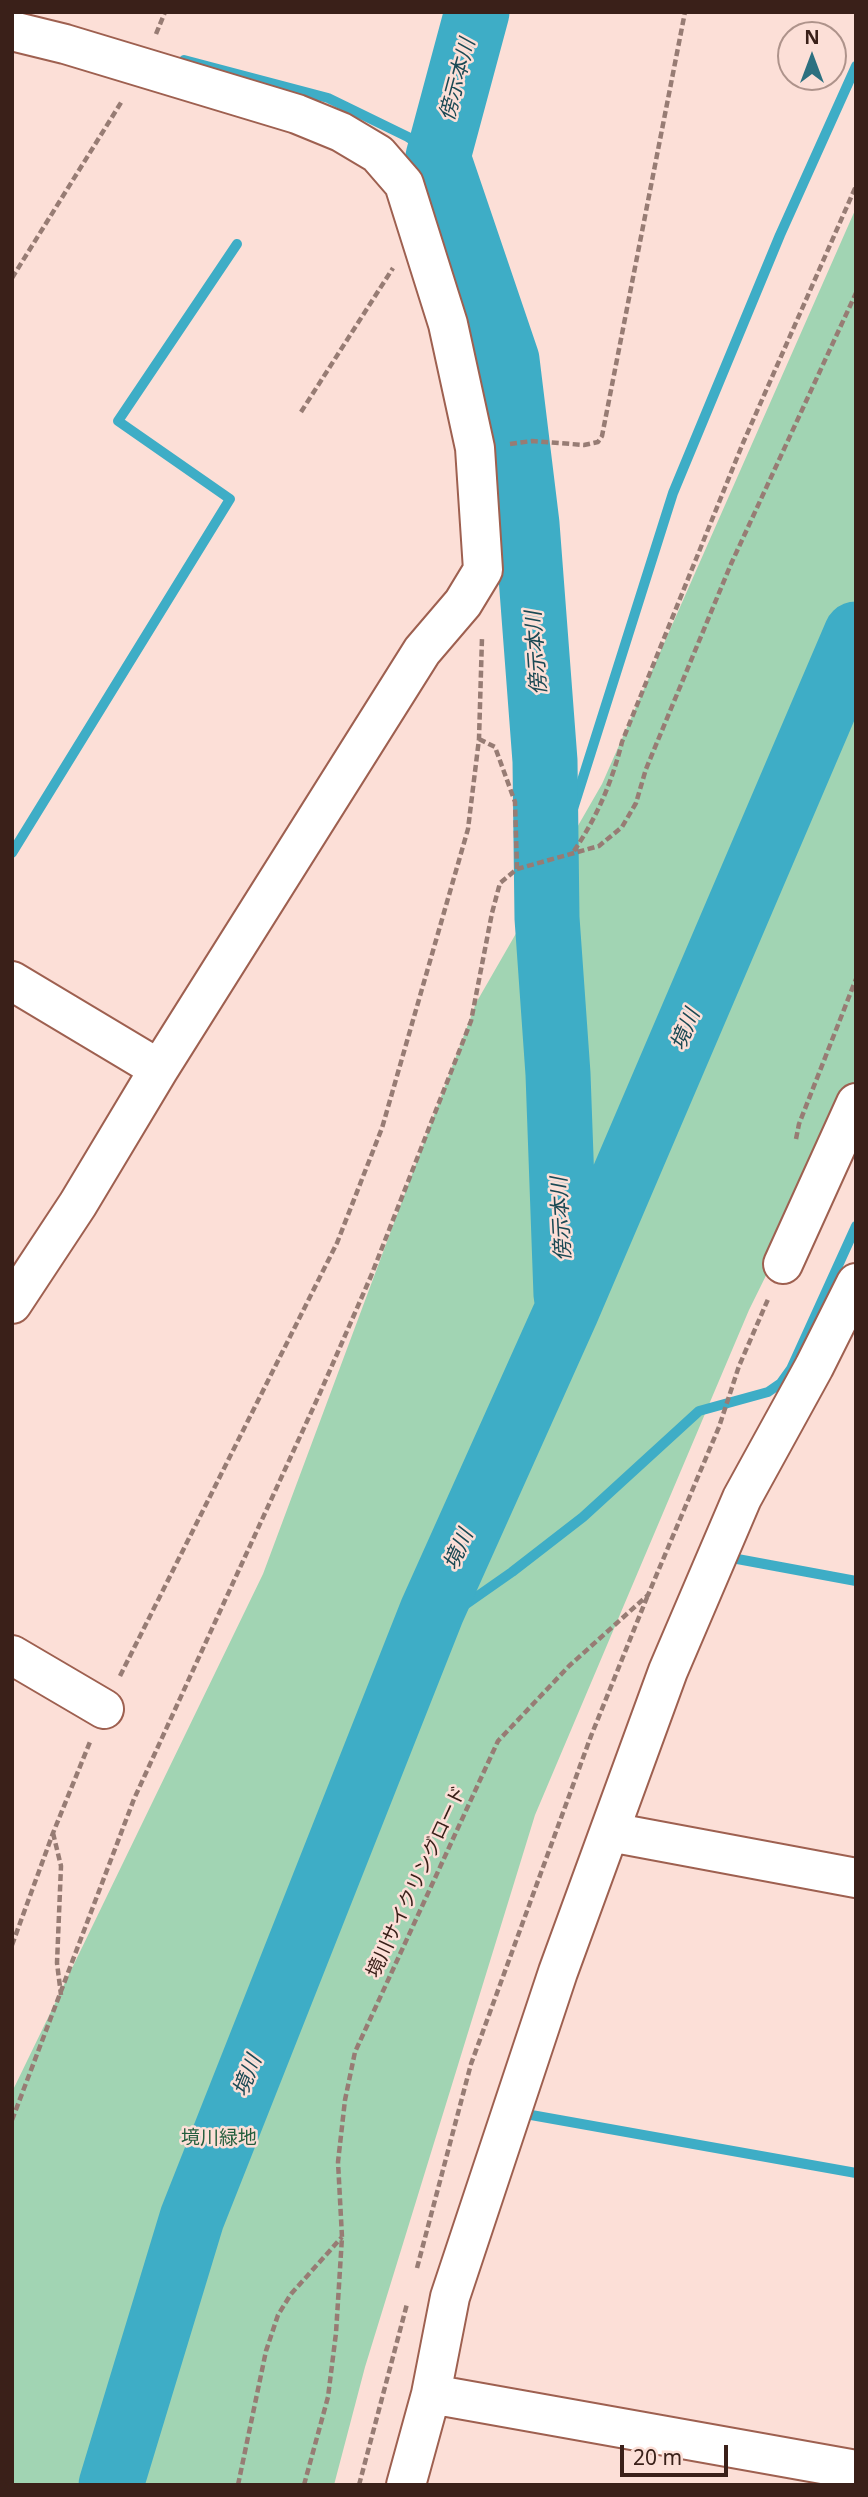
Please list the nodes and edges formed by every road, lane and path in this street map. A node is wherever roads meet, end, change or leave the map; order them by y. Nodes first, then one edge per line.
1 (165, 12) edge
2 (685, 12) edge
3 (12, 31) edge
4 (142, 68) junction
5 (856, 186) edge
6 (421, 239) junction
7 (12, 278) edge
8 (856, 293) edge
9 (301, 412) dead end
10 (504, 445) dead end
11 (482, 626) dead end
12 (479, 739) junction
13 (573, 852) junction
14 (517, 869) junction
15 (12, 981) edge
16 (159, 1069) junction
17 (856, 1103) edge
18 (783, 1264) dead end
19 (855, 1289) edge
20 (12, 1304) edge
21 (739, 1366) dead end
22 (648, 1595) junction
23 (12, 1655) edge
24 (104, 1709) junction
25 (610, 1832) junction
26 (53, 1833) junction
27 (856, 1878) edge
28 (12, 1945) edge
29 (61, 1996) junction
30 (12, 2120) edge
31 (342, 2237) junction
32 (415, 2275) dead end
33 (408, 2301) dead end
34 (431, 2394) junction
35 (856, 2470) edge
36 (238, 2485) edge
37 (304, 2485) edge
38 (359, 2485) edge
39 (406, 2485) edge

1 - 4 path
2 - 10 path
3 - 4 street
4 - 6 street
4 - 7 path
5 - 13 path
6 - 9 path
6 - 16 street
8 - 13 path
11 - 12 path
12 - 14 path
12 - 24 path
13 - 14 path
14 - 29 path
15 - 16 street
16 - 20 street
17 - 18 street
19 - 25 street
21 - 22 path, 境川サイクリングロード
22 - 31 path, 境川サイクリングロード
22 - 32 path
23 - 24 street
24 - 26 path
25 - 27 street
25 - 34 street
26 - 28 path
26 - 29 path
29 - 30 path
31 - 36 path
31 - 37 path, 境川サイクリングロード
33 - 38 path
34 - 35 street
34 - 39 street

